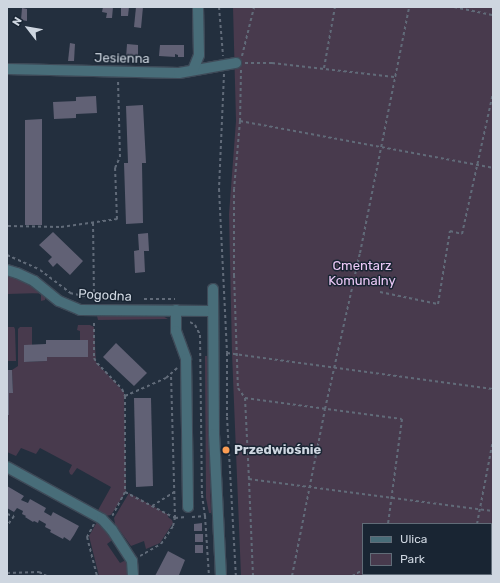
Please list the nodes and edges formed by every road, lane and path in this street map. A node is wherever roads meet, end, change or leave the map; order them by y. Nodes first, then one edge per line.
1 (198, 7) edge
2 (219, 7) edge
3 (254, 7) edge
4 (336, 7) edge
5 (409, 7) edge
6 (454, 7) edge
7 (493, 15) edge
8 (238, 63) junction
9 (224, 65) junction
10 (324, 68) junction
11 (7, 69) edge
12 (192, 70) junction
13 (394, 77) junction
14 (110, 81) dead end
15 (493, 92) edge
16 (240, 121) junction
17 (380, 146) junction
18 (477, 165) junction
19 (493, 168) edge
20 (93, 223) junction
21 (8, 226) edge
22 (7, 256) edge
23 (7, 270) edge
24 (213, 289) dead end
25 (380, 292) dead end
26 (94, 299) junction
27 (99, 299) dead end
28 (139, 299) dead end
29 (169, 299) dead end
30 (176, 310) junction
31 (212, 310) junction
32 (175, 321) junction
33 (94, 323) dead end
34 (223, 353) dead end
35 (227, 354) junction
36 (237, 354) junction
37 (180, 364) dead end
38 (334, 367) junction
39 (171, 373) junction
40 (493, 389) edge
41 (125, 396) junction
42 (245, 398) junction
43 (325, 409) junction
44 (493, 440) edge
45 (7, 467) edge
46 (249, 479) junction
47 (310, 487) junction
48 (125, 492) junction
49 (174, 492) junction
50 (391, 498) junction
51 (152, 506) junction
52 (188, 507) dead end
53 (480, 509) junction
54 (493, 511) edge
55 (7, 514) edge
56 (205, 516) junction
57 (211, 516) dead end
58 (99, 517) junction
59 (175, 518) junction
60 (388, 523) edge
61 (477, 523) edge
62 (107, 524) junction
63 (7, 526) edge
64 (132, 561) junction
65 (362, 571) edge
66 (7, 573) edge
67 (47, 576) edge
68 (98, 576) edge
69 (133, 576) edge
70 (209, 576) edge
71 (220, 576) edge
72 (236, 576) edge
73 (253, 576) edge
74 (292, 576) edge
75 (352, 576) edge

1 - 12 street
2 - 9 path
3 - 8 path
4 - 10 path
5 - 13 path
6 - 7 path
8 - 9 street, Jesienna
8 - 10 path
8 - 16 path
9 - 12 street, Jesienna
9 - 35 path
10 - 13 path
11 - 12 street, Jesienna
13 - 17 path
14 - 20 path
15 - 18 path
16 - 17 path
16 - 36 path
17 - 18 path
17 - 38 path
18 - 19 path
18 - 25 path
20 - 21 path
20 - 26 path
22 - 26 path
23 - 30 street, Pogodna
24 - 31 street
26 - 27 path
28 - 29 path
30 - 31 street, Pogodna
30 - 32 street
31 - 71 street
32 - 52 street
32 - 56 path
33 - 41 path
34 - 35 path
35 - 36 path
35 - 72 path
36 - 38 path
36 - 42 path
37 - 39 path
38 - 40 path
38 - 43 path
39 - 41 path
39 - 49 path
41 - 48 path
42 - 43 path
42 - 46 path
43 - 47 path
43 - 50 path
44 - 53 path
45 - 58 street
46 - 47 path
46 - 73 path
47 - 50 path
47 - 74 path
48 - 51 path
48 - 62 path
49 - 51 path
49 - 59 path
50 - 53 path
50 - 60 path
51 - 59 path
53 - 54 path
53 - 61 path
55 - 63 path
56 - 57 path
56 - 59 path
56 - 70 path
58 - 62 street
58 - 68 path
59 - 64 path
62 - 64 street
64 - 69 street
65 - 75 path
66 - 67 path

